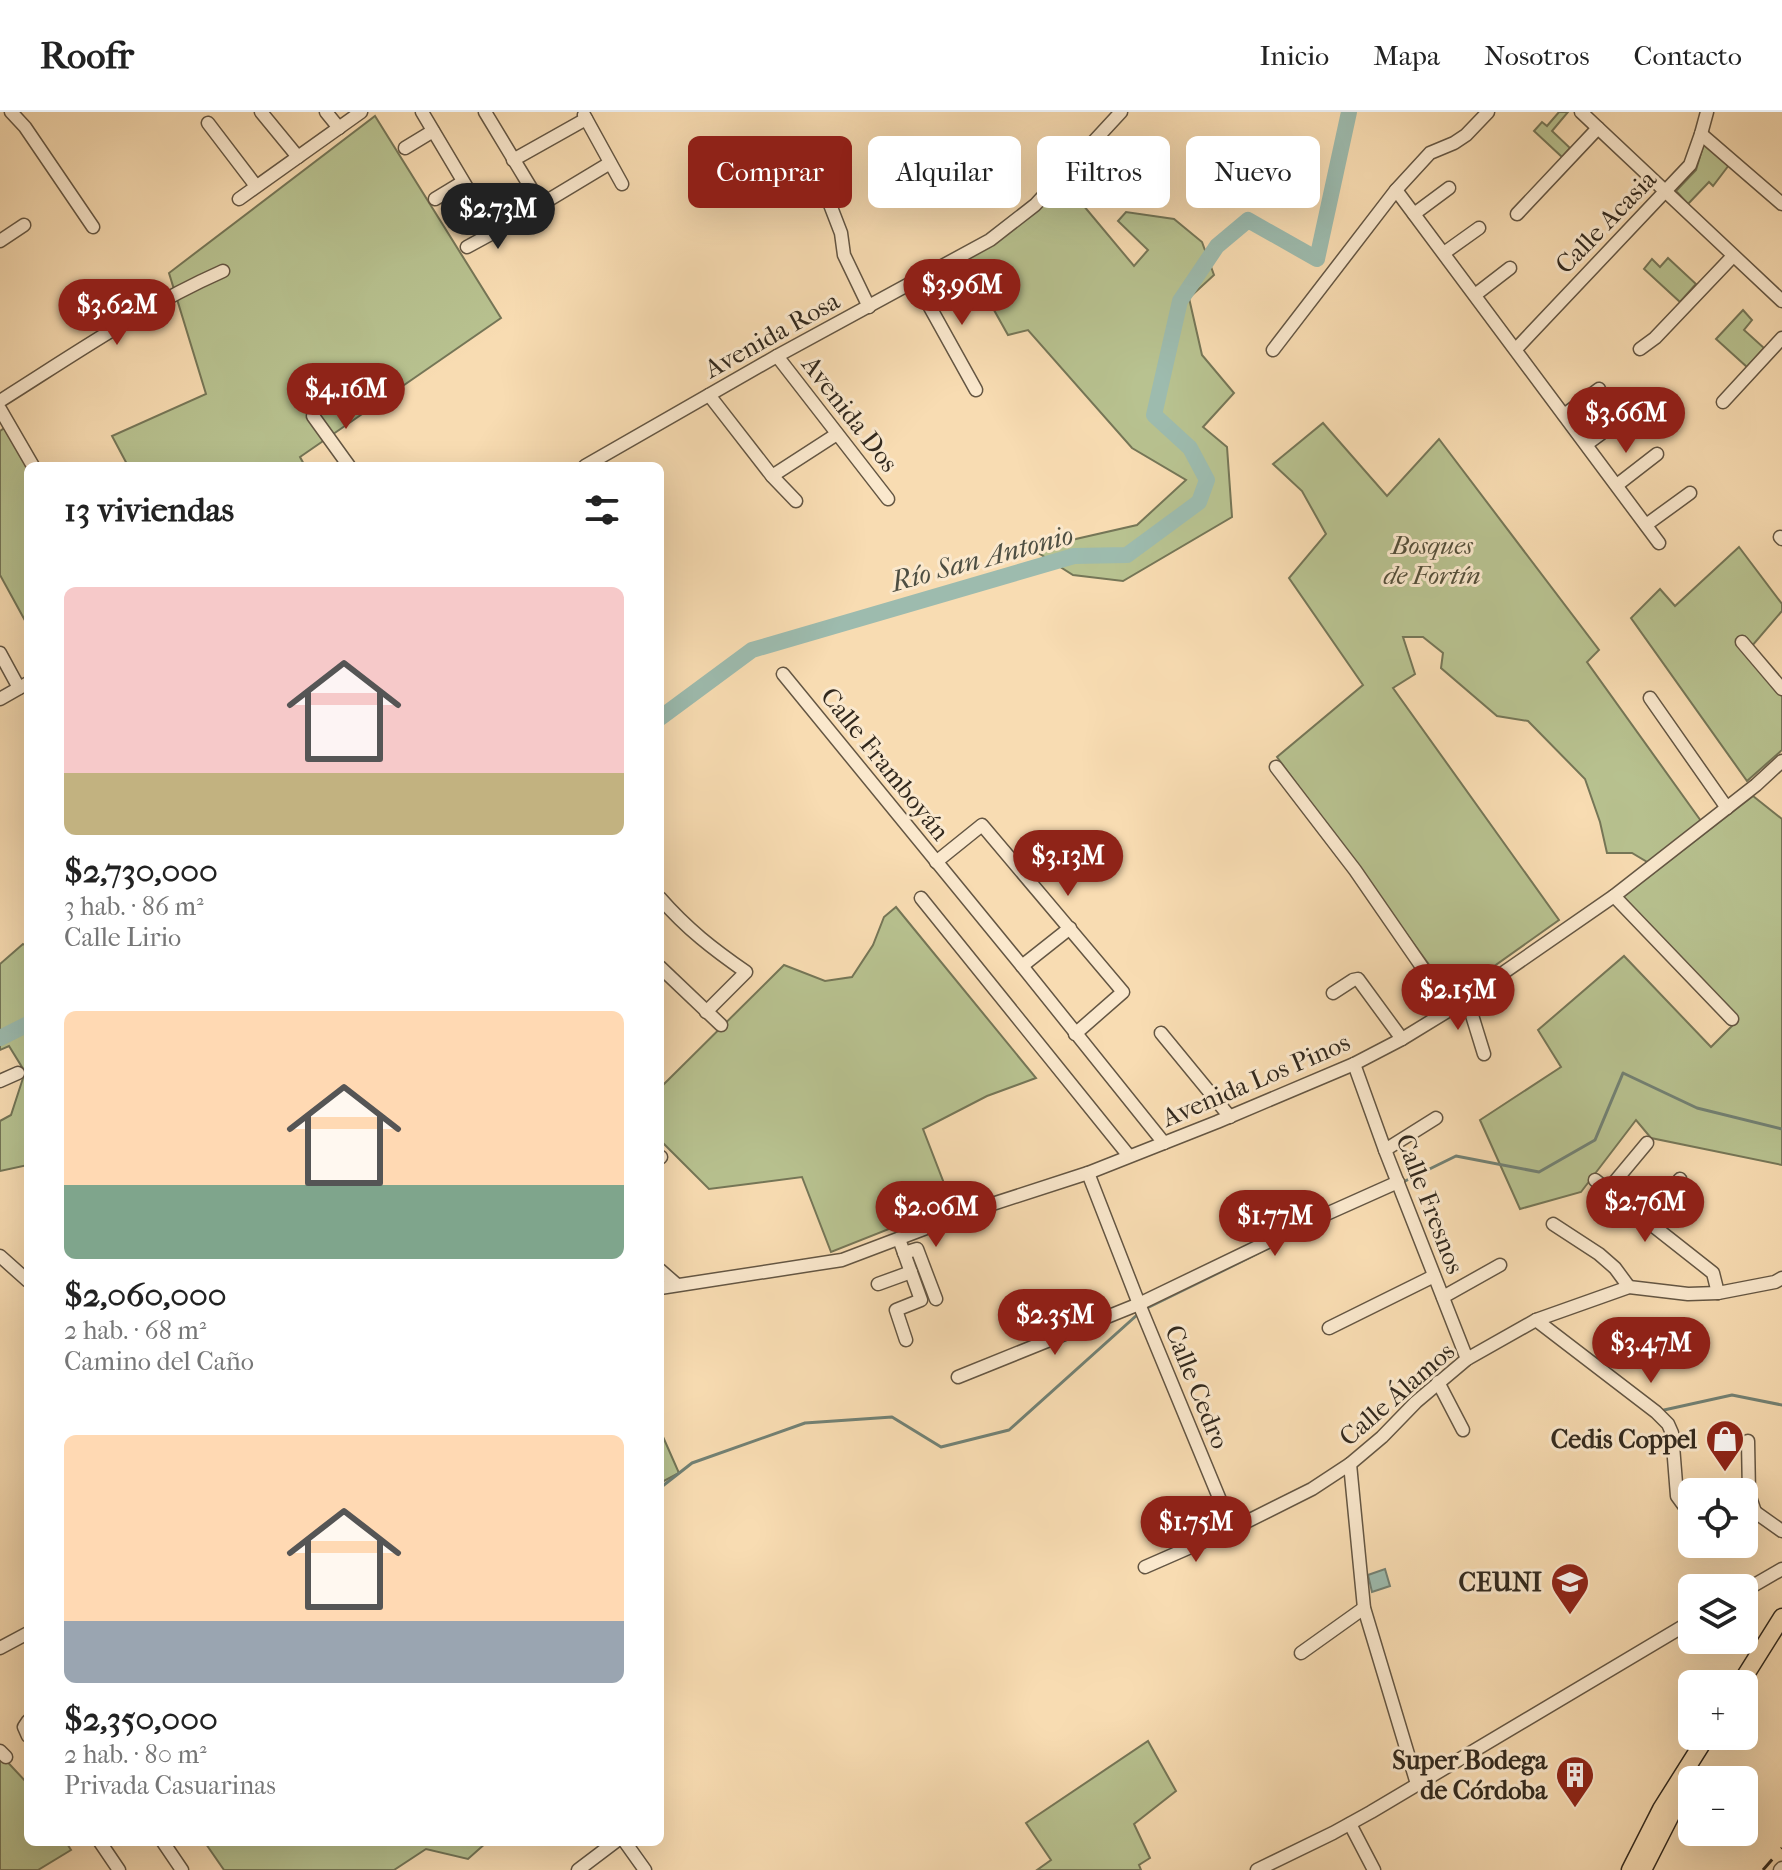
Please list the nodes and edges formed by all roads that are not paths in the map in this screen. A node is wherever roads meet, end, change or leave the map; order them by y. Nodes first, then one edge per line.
1 (11, 112) edge
2 (261, 112) edge
3 (326, 112) edge
4 (361, 112) edge
5 (422, 112) edge
6 (1488, 112) edge
7 (1581, 112) edge
8 (1707, 112) edge
9 (489, 114) edge
10 (1116, 114) edge
11 (584, 115) edge
12 (208, 123) dead end
13 (339, 128) junction
14 (1598, 128) junction
15 (433, 131) junction
16 (1701, 134) junction
17 (405, 148) dead end
18 (298, 157) junction
19 (513, 160) junction
20 (610, 163) junction
21 (463, 182) junction
22 (622, 184) dead end
23 (256, 186) junction
24 (1449, 188) dead end
25 (1396, 190) junction
26 (1666, 191) junction
27 (239, 199) dead end
28 (435, 199) dead end
29 (540, 203) junction
30 (1782, 204) edge
31 (831, 208) edge
32 (1414, 214) junction
33 (1517, 214) dead end
34 (24, 225) dead end
35 (93, 227) dead end
36 (1479, 228) dead end
37 (494, 233) junction
38 (0, 241) edge
39 (467, 247) dead end
40 (1444, 253) junction
41 (1733, 256) junction
42 (1510, 268) dead end
43 (223, 271) dead end
44 (916, 282) junction
45 (1475, 295) junction
46 (1782, 301) edge
47 (869, 307) junction
48 (1782, 338) edge
49 (1516, 349) junction
50 (1640, 349) dead end
51 (1273, 350) dead end
52 (777, 356) junction
53 (1599, 389) dead end
54 (976, 390) dead end
55 (709, 395) junction
56 (0, 401) edge
57 (1723, 402) dead end
58 (0, 409) edge
59 (1564, 415) junction
60 (313, 416) dead end
61 (1625, 416) dead end
62 (837, 434) junction
63 (1587, 444) junction
64 (1657, 454) dead end
65 (31, 462) edge
66 (346, 462) edge
67 (592, 462) edge
68 (772, 476) junction
69 (1617, 485) junction
70 (1690, 493) dead end
71 (888, 499) dead end
72 (796, 501) dead end
73 (1646, 525) junction
74 (1659, 543) dead end
75 (1742, 642) dead end
76 (0, 653) edge
77 (783, 674) dead end
78 (24, 686) edge
79 (1782, 689) edge
80 (1650, 698) dead end
81 (0, 699) edge
82 (1782, 761) edge
83 (1276, 767) dead end
84 (1770, 772) junction
85 (1782, 782) edge
86 (1727, 808) junction
87 (936, 862) junction
88 (1614, 896) junction
89 (921, 898) dead end
90 (664, 903) edge
91 (1070, 928) junction
92 (1022, 966) junction
93 (664, 971) edge
94 (1333, 993) dead end
95 (1467, 999) junction
96 (1451, 1009) junction
97 (706, 1012) junction
98 (1732, 1019) dead end
99 (721, 1025) dead end
100 (1161, 1033) dead end
101 (1075, 1034) junction
102 (1402, 1039) junction
103 (1484, 1054) dead end
104 (1354, 1064) junction
105 (18, 1073) dead end
106 (0, 1081) edge
107 (1230, 1117) junction
108 (1436, 1118) dead end
109 (1164, 1143) junction
110 (1647, 1143) dead end
111 (1385, 1150) junction
112 (1129, 1156) junction
113 (1088, 1173) junction
114 (1680, 1179) dead end
115 (1595, 1180) dead end
116 (1398, 1182) junction
117 (1607, 1191) junction
118 (1645, 1221) junction
119 (1553, 1224) dead end
120 (899, 1239) junction
121 (904, 1253) junction
122 (0, 1256) edge
123 (1500, 1265) dead end
124 (911, 1272) junction
125 (24, 1274) edge
126 (664, 1274) edge
127 (1434, 1276) junction
128 (1782, 1278) edge
129 (676, 1284) junction
130 (878, 1284) dead end
131 (664, 1287) edge
132 (1629, 1287) junction
133 (1718, 1293) junction
134 (1443, 1297) junction
135 (936, 1299) dead end
136 (1139, 1304) junction
137 (1536, 1320) junction
138 (1329, 1328) dead end
139 (906, 1340) dead end
140 (1467, 1359) junction
141 (958, 1377) dead end
142 (1438, 1382) junction
143 (1463, 1430) dead end
144 (1748, 1441) dead end
145 (1350, 1464) junction
146 (1749, 1478) edge
147 (1678, 1497) edge
148 (1758, 1517) edge
149 (1232, 1529) junction
150 (1782, 1531) edge
151 (1145, 1567) dead end
152 (1782, 1569) edge
153 (1758, 1583) edge
154 (1364, 1608) junction
155 (1782, 1617) edge
156 (1678, 1629) edge
157 (1782, 1637) edge
158 (24, 1640) edge
159 (0, 1648) edge
160 (1301, 1653) dead end
161 (1749, 1670) edge
162 (1758, 1674) edge
163 (1699, 1750) edge
164 (1417, 1784) junction
165 (1678, 1797) edge
166 (1666, 1812) junction
167 (1350, 1824) junction
168 (103, 1846) edge
169 (166, 1846) edge
170 (610, 1846) edge
171 (628, 1846) edge
172 (119, 1870) edge
173 (182, 1870) edge
174 (578, 1870) edge
175 (645, 1870) edge
176 (1257, 1870) edge
177 (1374, 1870) edge
178 (1630, 1870) edge
179 (1643, 1870) edge

1 - 35 street
2 - 18 street
3 - 13 street
4 - 13 street
5 - 15 street
6 - 25 street
7 - 14 street
8 - 16 street, Calle Acasia
9 - 19 street
10 - 44 street, Avenida Rosa
11 - 19 street
11 - 20 street
12 - 23 street
13 - 18 street
14 - 26 street
14 - 33 street
15 - 17 street
15 - 21 street
16 - 26 street, Calle Acasia
16 - 30 street
18 - 23 street
19 - 29 street
20 - 22 street
20 - 29 street
21 - 28 street
21 - 37 street
23 - 27 street
24 - 32 street
25 - 32 street
25 - 51 street
26 - 41 street
26 - 49 street, Calle Acasia
29 - 37 street
31 - 47 street
32 - 40 street
34 - 38 street
36 - 40 street
37 - 39 street
40 - 45 street
41 - 46 street
41 - 50 street
42 - 45 street
43 - 56 street
44 - 47 street, Avenida Rosa
44 - 54 street
45 - 49 street
47 - 52 street, Avenida Rosa
48 - 57 street
49 - 59 street
52 - 55 street, Avenida Rosa
52 - 62 street, Avenida Dos
53 - 59 street
55 - 67 street, Avenida Rosa
55 - 68 street
58 - 65 street
59 - 63 street
60 - 66 street
61 - 63 street
62 - 68 street
62 - 71 street, Avenida Dos
63 - 69 street
64 - 69 street
68 - 72 street
69 - 73 street
70 - 73 street
73 - 74 street
75 - 79 street
76 - 78 street
77 - 87 street, Calle Framboyán
78 - 81 street
80 - 86 street
82 - 84 street, Avenida Los Pinos
83 - 96 street
84 - 85 street
84 - 86 street, Avenida Los Pinos
86 - 88 street, Avenida Los Pinos
87 - 91 street
87 - 92 street, Calle Framboyán
88 - 95 street, Avenida Los Pinos
88 - 98 street
89 - 112 street
90 - 97 street
91 - 92 street
91 - 101 street
92 - 101 street, Calle Framboyán
93 - 97 street
94 - 102 street
95 - 96 street, Avenida Los Pinos
95 - 103 street
96 - 102 street, Avenida Los Pinos
97 - 99 street
100 - 107 street
101 - 109 street, Calle Framboyán
102 - 104 street, Avenida Los Pinos
104 - 107 street, Avenida Los Pinos
104 - 111 street, Calle Fresnos
105 - 106 street
107 - 109 street, Avenida Los Pinos
108 - 111 street
109 - 112 street, Avenida Los Pinos
110 - 117 street
111 - 116 street, Calle Fresnos
112 - 113 street, Avenida Los Pinos
113 - 120 street, Avenida Los Pinos
113 - 136 street, Calle Cedro
114 - 118 street
115 - 117 street
116 - 127 street, Calle Fresnos
116 - 136 street
117 - 118 street
118 - 133 street
119 - 132 street
120 - 121 street
120 - 129 street, Avenida Los Pinos
121 - 124 street
121 - 135 street
122 - 125 street
123 - 134 street
124 - 130 street
124 - 139 street
126 - 129 street
127 - 134 street, Calle Fresnos
127 - 138 street
128 - 133 street, Calle Álamos
129 - 131 street, Avenida Los Pinos
132 - 133 street, Calle Álamos
132 - 137 street, Calle Álamos
134 - 140 street, Calle Fresnos
136 - 141 street
136 - 149 street, Calle Cedro
137 - 140 street, Calle Álamos
137 - 147 street
140 - 142 street, Calle Álamos
142 - 143 street
142 - 145 street, Calle Álamos
144 - 146 street
145 - 149 street, Calle Álamos
145 - 154 street
148 - 150 street
149 - 151 street, Calle Álamos
152 - 153 street
154 - 160 street
154 - 164 street
155 - 161 main road
156 - 164 street
157 - 162 main road
158 - 159 street
163 - 166 main road
164 - 167 street
165 - 166 main road
166 - 178 main road
166 - 179 main road
167 - 176 street
167 - 177 street
168 - 172 street
169 - 173 street
170 - 174 street
171 - 175 street

